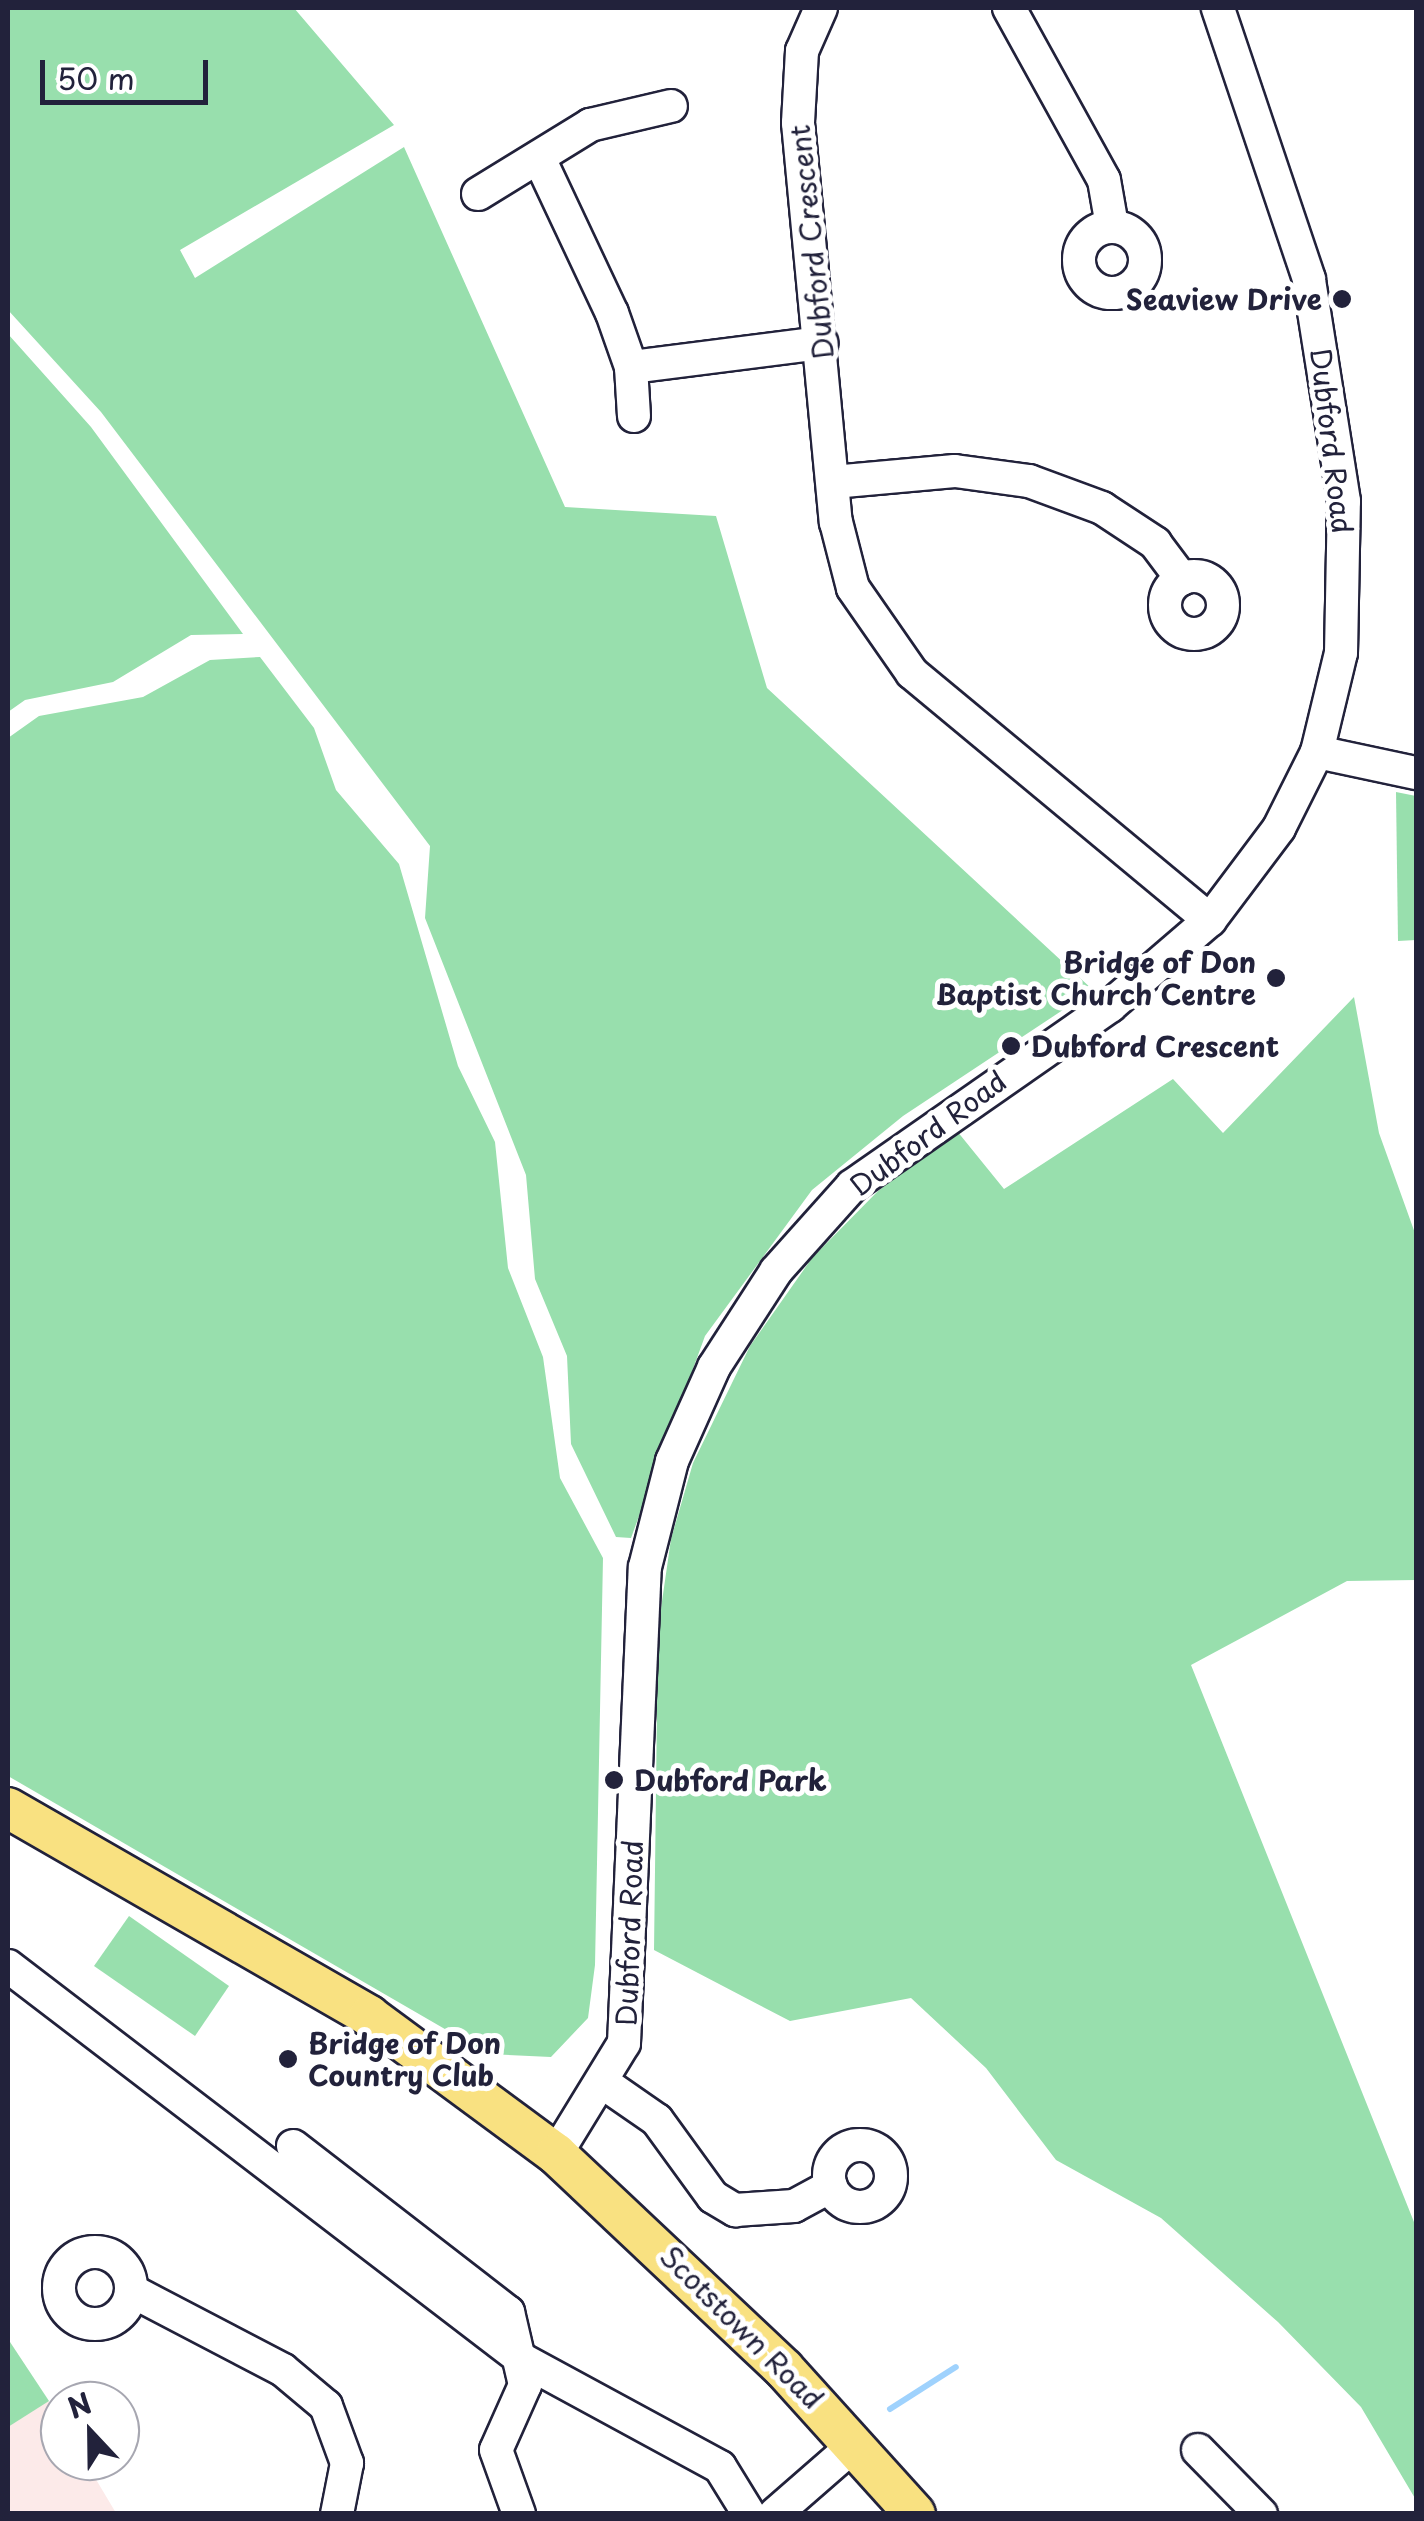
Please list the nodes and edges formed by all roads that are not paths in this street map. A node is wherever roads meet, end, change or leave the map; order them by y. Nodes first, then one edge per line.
1 (822, 8) edge
2 (1008, 8) edge
3 (1218, 8) edge
4 (648, 100) dead end
5 (539, 158) junction
6 (478, 194) dead end
7 (1112, 226) dead end
8 (820, 343) junction
9 (631, 367) junction
10 (634, 416) dead end
11 (833, 482) junction
12 (1182, 578) dead end
13 (1317, 752) junction
14 (1416, 774) edge
15 (1210, 920) junction
16 (8, 1808) edge
17 (8, 1966) edge
18 (605, 2084) junction
19 (293, 2146) dead end
20 (556, 2154) junction
21 (831, 2186) dead end
22 (132, 2291) dead end
23 (523, 2360) junction
24 (854, 2446) junction
25 (1198, 2450) dead end
26 (338, 2514) edge
27 (519, 2514) edge
28 (749, 2514) edge
29 (775, 2514) edge
30 (915, 2514) edge
31 (1260, 2514) edge

1 - 8 street, Dubford Crescent
2 - 7 street
3 - 13 street, Dubford Road
4 - 5 street
5 - 6 street
5 - 9 street
8 - 9 street
8 - 11 street, Dubford Crescent
9 - 10 street
11 - 12 street
11 - 15 street, Dubford Crescent
13 - 14 street
13 - 15 street, Dubford Road
15 - 18 street, Dubford Road
16 - 20 main road, Scotstown Road
17 - 23 street
18 - 20 street, Dubford Road
18 - 21 street
19 - 23 street
20 - 24 main road, Scotstown Road
22 - 26 street
23 - 27 street
23 - 28 street
24 - 29 street
24 - 30 main road, Scotstown Road
25 - 31 street

